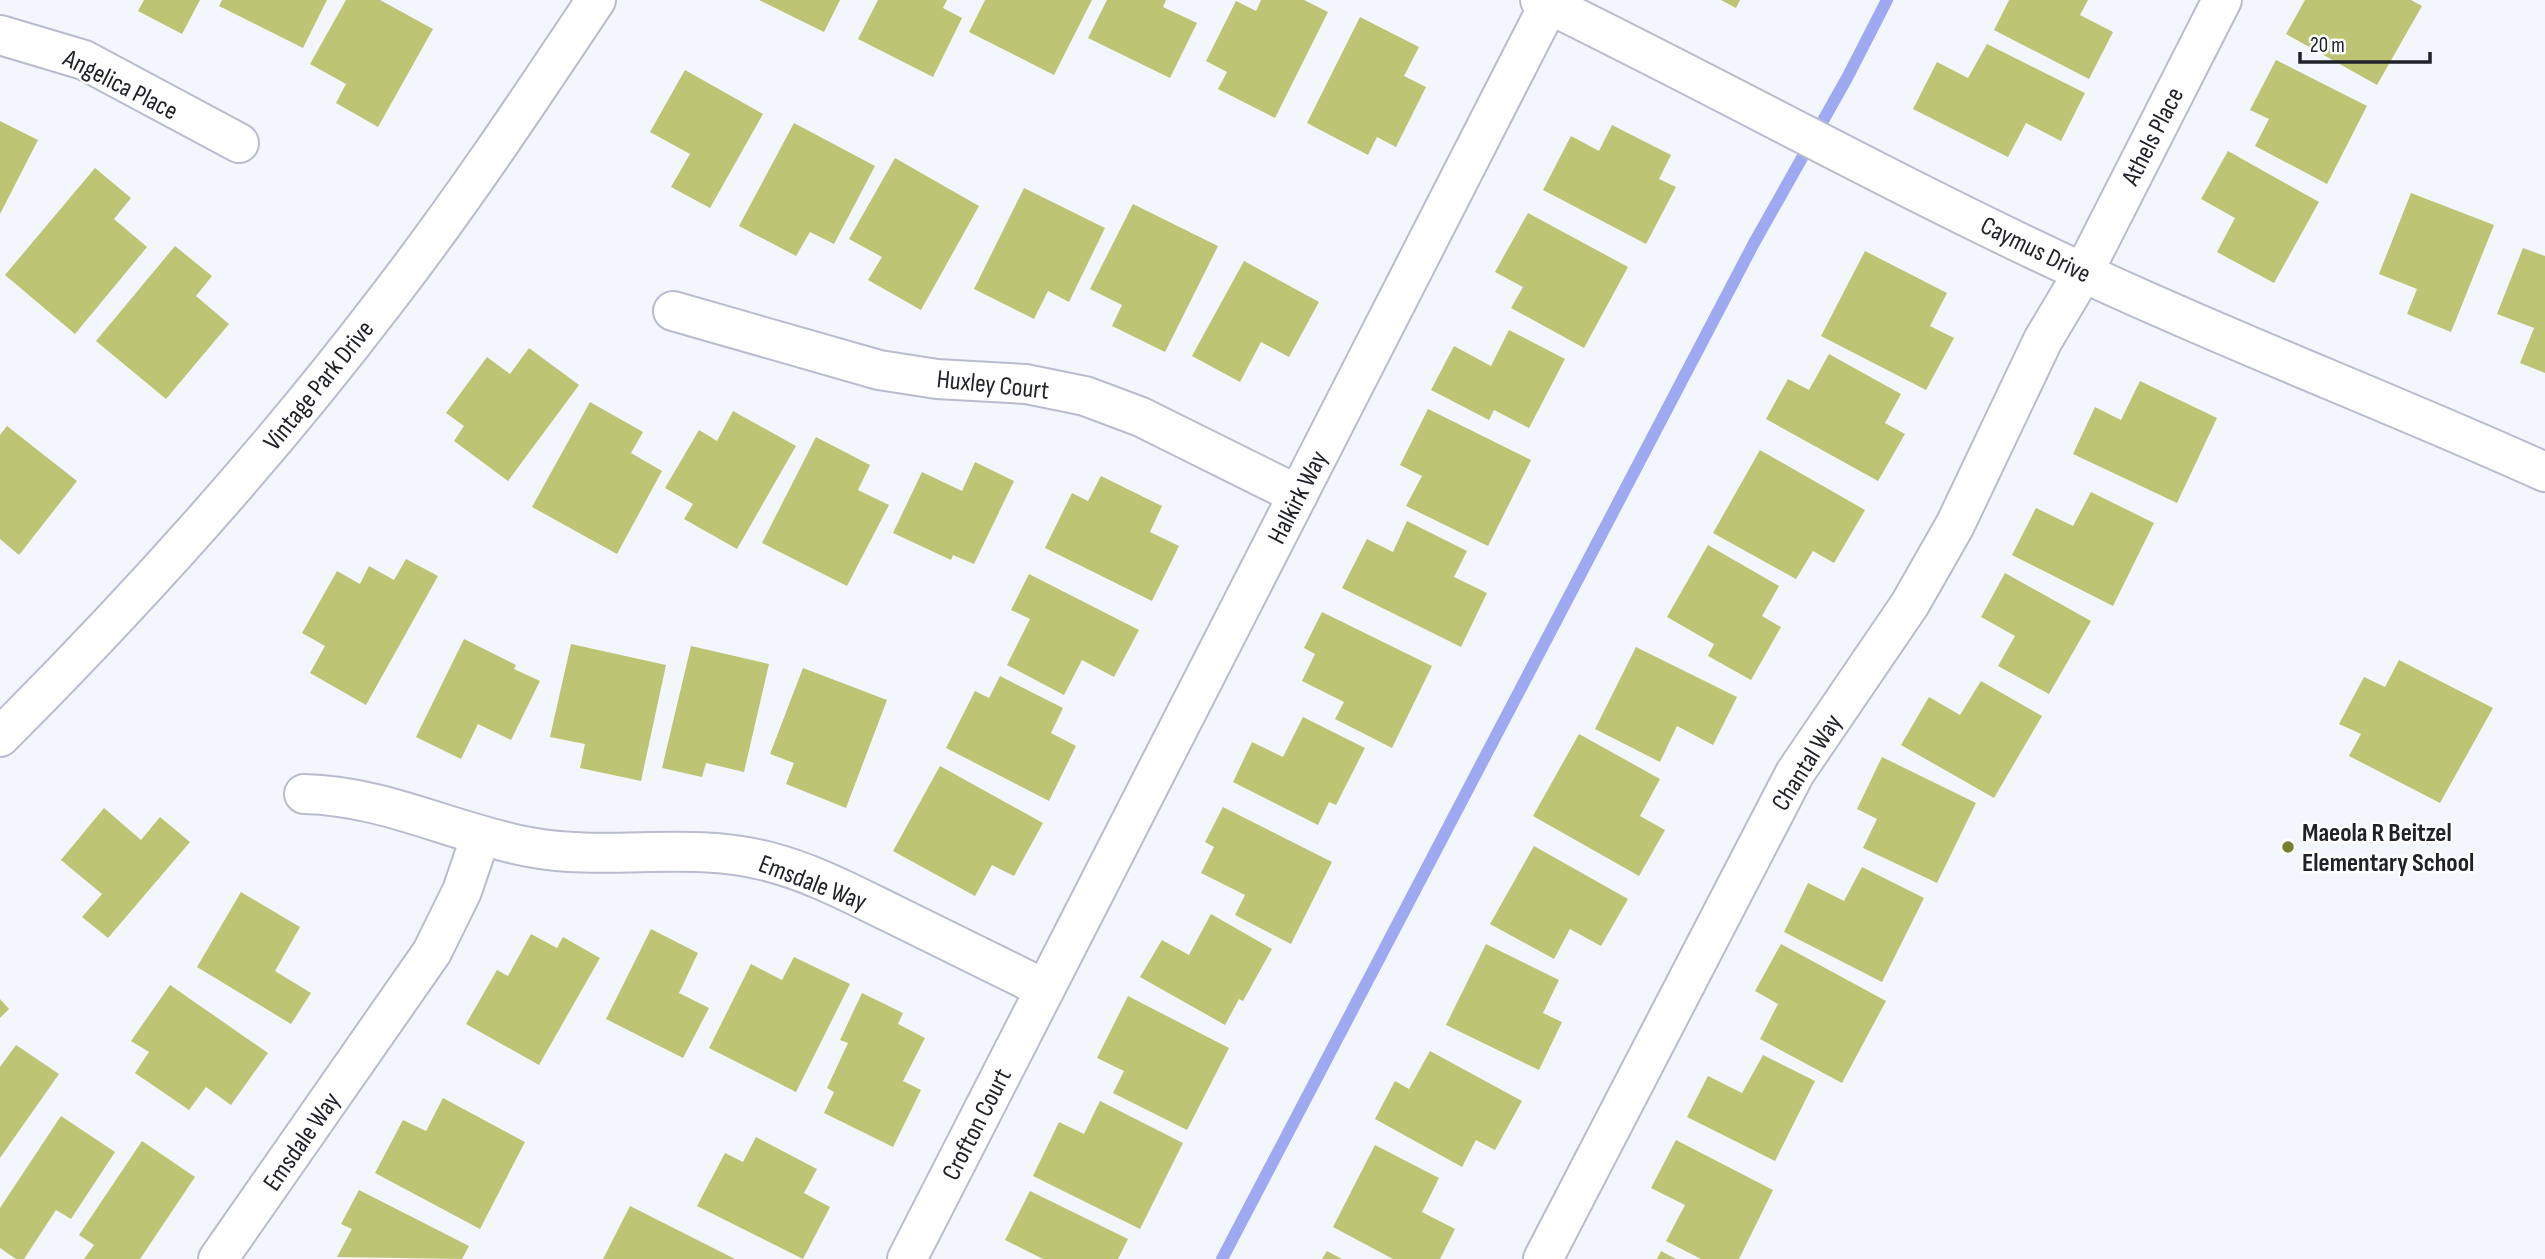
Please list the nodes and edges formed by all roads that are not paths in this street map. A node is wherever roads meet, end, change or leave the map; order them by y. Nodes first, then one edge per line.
1 (596, 0) edge
2 (2222, 0) edge
3 (1547, 1) edge
4 (0, 35) edge
5 (239, 143) dead end
6 (2083, 273) junction
7 (673, 311) dead end
8 (2545, 472) edge
9 (1298, 495) junction
10 (0, 737) edge
11 (304, 794) dead end
12 (480, 838) junction
13 (1045, 989) junction
14 (218, 1259) edge
15 (907, 1259) edge
16 (1543, 1259) edge

1 - 10 street, Vintage Park Drive
2 - 6 street, Athels Place
3 - 6 street, Caymus Drive
3 - 9 street, Halkirk Way
4 - 5 street, Angelica Place
6 - 8 street, Caymus Drive
6 - 16 street, Chantal Way
7 - 9 street, Huxley Court
9 - 13 street, Halkirk Way
11 - 12 street, Emsdale Way
12 - 13 street, Emsdale Way
12 - 14 street, Emsdale Way
13 - 15 street, Crofton Court

